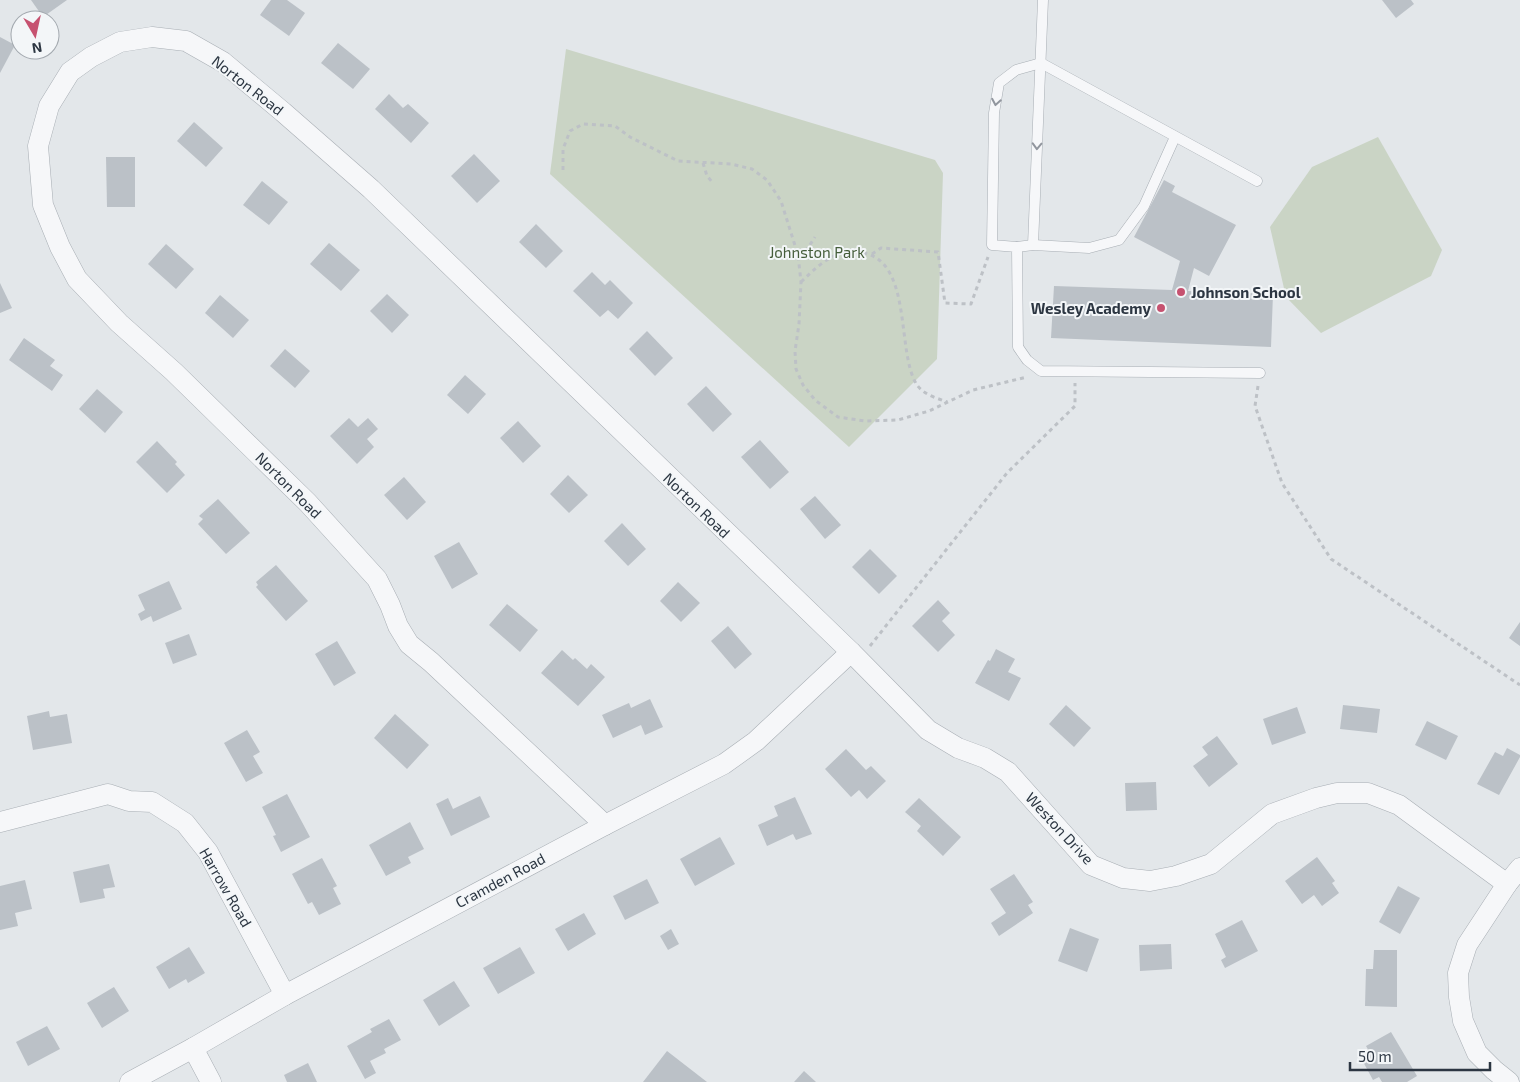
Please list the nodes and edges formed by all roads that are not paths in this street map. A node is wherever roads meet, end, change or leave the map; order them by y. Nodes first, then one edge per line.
1 (1043, 0) edge
2 (1041, 63) junction
3 (1175, 137) junction
4 (1257, 182) dead end
5 (1033, 245) junction
6 (1017, 247) junction
7 (1260, 373) road end
8 (855, 656) junction
9 (0, 822) edge
10 (605, 825) junction
11 (1520, 868) edge
12 (1507, 884) junction
13 (285, 995) junction
14 (193, 1048) junction
15 (130, 1082) edge
16 (211, 1082) edge
17 (1509, 1082) edge

1 - 2 lane
2 - 3 lane
2 -> 5 lane
2 -> 6 lane
3 - 4 lane
3 - 5 lane
5 - 6 lane
6 - 7 lane
8 - 10 street, Cramden Road
8 - 10 street, Norton Road
8 - 12 street, Weston Drive
9 - 13 street, Harrow Road
10 - 13 street, Cramden Road
11 - 12 street
12 - 17 street
13 - 14 street, Cramden Road
14 - 15 street, Cramden Road
14 - 16 street

